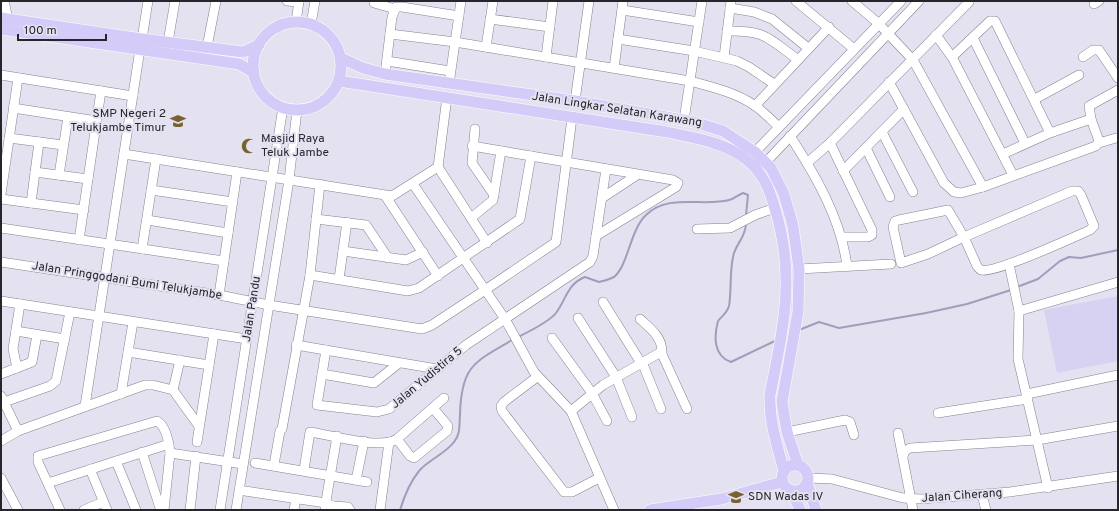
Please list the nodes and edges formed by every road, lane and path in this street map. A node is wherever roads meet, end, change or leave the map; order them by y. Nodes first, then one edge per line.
1 (4, 1) edge
2 (148, 1) edge
3 (175, 1) edge
4 (216, 1) edge
5 (287, 1) edge
6 (315, 1) edge
7 (461, 1) edge
8 (493, 1) edge
9 (553, 1) edge
10 (589, 1) edge
11 (702, 1) edge
12 (796, 1) edge
13 (852, 1) edge
14 (901, 1) edge
15 (919, 1) edge
16 (299, 2) edge
17 (969, 2) edge
18 (374, 3) dead end
19 (731, 5) edge
20 (623, 6) edge
21 (395, 9) junction
22 (459, 16) junction
23 (4, 18) edge
24 (490, 19) junction
25 (296, 22) junction
26 (698, 22) junction
27 (878, 23) junction
28 (311, 24) junction
29 (550, 27) junction
30 (829, 27) junction
31 (1, 29) edge
32 (727, 31) junction
33 (888, 33) junction
34 (390, 34) junction
35 (936, 35) junction
36 (973, 38) junction
37 (618, 39) junction
38 (168, 42) junction
39 (456, 42) junction
40 (141, 44) junction
41 (259, 45) junction
42 (207, 47) junction
43 (486, 47) junction
44 (808, 48) junction
45 (854, 49) junction
46 (694, 51) junction
47 (546, 56) junction
48 (724, 57) junction
49 (1083, 57) dead end
50 (341, 58) junction
51 (952, 58) junction
52 (797, 59) junction
53 (913, 60) junction
54 (387, 61) junction
55 (580, 63) junction
56 (614, 68) junction
57 (450, 71) junction
58 (254, 73) junction
59 (385, 74) junction
60 (1, 75) edge
61 (1079, 75) dead end
62 (18, 78) junction
63 (1118, 78) edge
64 (339, 81) junction
65 (690, 81) junction
66 (889, 82) junction
67 (449, 84) junction
68 (774, 84) junction
69 (1118, 90) edge
70 (101, 91) junction
71 (133, 96) junction
72 (447, 97) junction
73 (1035, 98) junction
74 (575, 101) junction
75 (755, 106) junction
76 (283, 107) junction
77 (13, 108) junction
78 (904, 109) junction
79 (298, 110) junction
80 (631, 110) junction
81 (68, 117) junction
82 (572, 118) junction
83 (1091, 118) junction
84 (684, 120) junction
85 (97, 121) junction
86 (630, 127) junction
87 (779, 127) junction
88 (475, 129) dead end
89 (882, 132) junction
90 (1050, 133) junction
91 (790, 136) junction
92 (9, 138) junction
93 (1116, 138) dead end
94 (39, 142) junction
95 (830, 143) junction
96 (1025, 143) junction
97 (1099, 143) junction
98 (64, 146) junction
99 (472, 146) junction
100 (866, 148) junction
101 (501, 151) junction
102 (755, 152) junction
103 (124, 154) junction
104 (1003, 154) junction
105 (531, 156) junction
106 (156, 159) junction
107 (567, 162) junction
108 (766, 162) junction
109 (807, 163) junction
110 (438, 167) junction
111 (606, 169) junction
112 (843, 171) junction
113 (35, 172) junction
114 (237, 172) junction
115 (637, 175) junction
116 (1013, 175) junction
117 (59, 176) junction
118 (272, 178) junction
119 (88, 179) junction
120 (289, 180) junction
121 (320, 184) junction
122 (413, 184) junction
123 (983, 187) junction
124 (151, 190) junction
125 (913, 192) dead end
126 (1, 194) edge
127 (494, 195) junction
128 (386, 197) junction
129 (890, 197) dead end
130 (602, 198) junction
131 (1, 199) edge
132 (233, 202) junction
133 (31, 203) junction
134 (775, 208) junction
135 (84, 210) junction
136 (471, 218) junction
137 (316, 219) junction
138 (147, 220) junction
139 (347, 222) junction
140 (1, 228) edge
141 (697, 229) dead end
142 (228, 233) junction
143 (596, 236) junction
144 (842, 237) junction
145 (964, 237) junction
146 (79, 240) junction
147 (487, 242) junction
148 (111, 244) junction
149 (142, 249) junction
150 (343, 251) junction
151 (422, 252) junction
152 (388, 258) junction
153 (463, 259) junction
154 (224, 261) junction
155 (1, 262) edge
156 (891, 264) dead end
157 (1009, 264) junction
158 (847, 266) junction
159 (799, 269) junction
160 (310, 275) junction
161 (438, 276) junction
162 (106, 278) junction
163 (339, 279) junction
164 (1118, 282) edge
165 (485, 290) junction
166 (219, 295) junction
167 (1, 301) edge
168 (253, 301) junction
169 (603, 302) dead end
170 (20, 304) junction
171 (269, 305) junction
172 (304, 310) junction
173 (1019, 310) junction
174 (70, 312) junction
175 (100, 317) junction
176 (578, 318) dead end
177 (505, 319) junction
178 (640, 319) dead end
179 (133, 322) junction
180 (16, 331) junction
181 (214, 334) junction
182 (37, 335) junction
183 (552, 338) dead end
184 (65, 339) junction
185 (247, 339) junction
186 (296, 345) junction
187 (326, 350) junction
188 (128, 352) junction
189 (662, 352) junction
190 (180, 360) junction
191 (399, 363) junction
192 (642, 363) junction
193 (209, 365) junction
194 (17, 368) junction
195 (437, 369) junction
196 (1, 374) edge
197 (322, 374) junction
198 (1118, 375) edge
199 (537, 377) junction
200 (616, 377) junction
201 (173, 390) junction
202 (592, 393) junction
203 (121, 394) junction
204 (1027, 396) junction
205 (444, 398) dead end
206 (3, 399) edge
207 (85, 406) junction
208 (433, 408) junction
209 (661, 409) dead end
210 (687, 409) dead end
211 (571, 412) junction
212 (938, 413) dead end
213 (632, 418) dead end
214 (607, 421) dead end
215 (199, 426) junction
216 (1118, 426) edge
217 (18, 431) junction
218 (786, 432) junction
219 (898, 433) dead end
220 (854, 435) dead end
221 (337, 436) junction
222 (1037, 440) junction
223 (1, 441) edge
224 (364, 441) junction
225 (393, 441) junction
226 (197, 442) dead end
227 (170, 448) junction
228 (142, 452) junction
229 (196, 456) junction
230 (903, 456) junction
231 (116, 461) junction
232 (228, 461) junction
233 (255, 463) dead end
234 (243, 464) junction
235 (274, 465) junction
236 (798, 465) junction
237 (90, 469) junction
238 (304, 470) junction
239 (784, 471) junction
240 (331, 475) junction
241 (1118, 476) edge
242 (598, 478) junction
243 (2, 480) edge
244 (356, 480) junction
245 (808, 481) junction
246 (367, 482) dead end
247 (782, 482) junction
248 (48, 483) junction
249 (1048, 488) junction
250 (792, 491) junction
251 (252, 493) dead end
252 (982, 495) junction
253 (911, 499) junction
254 (298, 504) edge
255 (105, 506) edge
256 (330, 508) edge
257 (161, 509) edge
258 (18, 510) edge
259 (60, 510) edge
260 (84, 510) edge
261 (136, 510) edge
262 (190, 510) edge
263 (220, 510) edge
264 (236, 510) edge
265 (350, 510) edge
266 (380, 510) edge
267 (614, 510) edge
268 (656, 510) edge
269 (800, 510) edge
270 (816, 510) edge
271 (913, 510) edge
272 (986, 510) edge

1 - 23 street
2 - 40 street
3 - 38 street
4 - 42 street
5 - 16 street
6 - 28 street
7 - 22 street
8 - 24 street
9 - 29 street
10 - 55 street
11 - 26 street
12 - 30 street
13 - 27 street
14 - 27 street
15 - 33 street
16 - 25 street
17 - 35 street
18 - 21 street
19 - 32 street
19 - 44 street
20 - 26 street
20 - 37 street
21 - 22 street
21 - 34 street
22 - 39 street
23 - 40 main road
24 - 29 street
24 - 43 street
25 - 28 main road
25 - 41 main road
26 - 46 street
27 - 33 street
27 - 45 street
28 - 50 main road
29 - 47 street
30 - 44 street
30 - 45 street
31 - 40 main road
32 - 48 street
32 - 52 street
33 - 53 street
33 - 91 street
34 - 39 street
34 - 54 street
35 - 51 street
35 - 53 street
36 - 51 street
36 - 73 street
36 - 96 street
37 - 46 street
37 - 56 street
38 - 40 main road
38 - 42 main road
39 - 43 street
39 - 57 street
40 - 58 main road
40 - 71 street
41 - 42 main road
41 - 58 main road
43 - 47 street
44 - 52 street
45 - 87 street
46 - 48 street
46 - 65 street
47 - 55 street
48 - 68 street
49 - 63 street
50 - 59 main road, Jalan Lingkar Selatan Karawang
50 - 64 main road
51 - 104 street
52 - 68 street
53 - 66 street
53 - 123 street
54 - 57 street
54 - 59 street
55 - 56 street
55 - 74 street
56 - 65 street
57 - 67 street
58 - 76 main road
59 - 67 main road, Jalan Lingkar Selatan Karawang
60 - 62 street
61 - 73 street
62 - 70 street
62 - 77 street
64 - 72 main road, Jalan Lingkar Selatan Karawang
64 - 79 main road
65 - 75 street
65 - 84 street
66 - 78 street
66 - 95 street
67 - 74 main road, Jalan Lingkar Selatan Karawang
68 - 75 street
69 - 83 street
70 - 71 street
70 - 85 street
71 - 103 street
72 - 82 main road, Jalan Lingkar Selatan Karawang
72 - 110 street
73 - 90 street
74 - 80 main road, Jalan Lingkar Selatan Karawang
75 - 87 street
76 - 79 main road
76 - 118 street, Jalan Pandu
77 - 81 street
77 - 92 street
78 - 89 street
78 - 123 street
79 - 120 street, Jalan Pandu
80 - 84 main road, Jalan Lingkar Selatan Karawang
80 - 86 main road
81 - 85 street
81 - 98 street
82 - 86 main road, Jalan Lingkar Selatan Karawang
82 - 107 street, Jalan Pringgodani Bumi Telukjambe
83 - 90 street
83 - 97 street
84 - 102 main road, Jalan Lingkar Selatan Karawang
85 - 119 street
86 - 134 main road, Jalan Lingkar Selatan Karawang
87 - 102 street
88 - 99 street
89 - 100 street
89 - 125 street
90 - 96 street
91 - 108 street
91 - 109 street
92 - 94 street
92 - 126 street
93 - 97 street
94 - 98 street
94 - 113 street
95 - 109 street
95 - 112 street
96 - 104 street
97 - 116 street
98 - 117 street
99 - 101 street
99 - 127 street
100 - 112 street
100 - 129 street
101 - 105 street
101 - 127 street
102 - 108 main road, Jalan Lingkar Selatan Karawang
103 - 106 street
103 - 148 street
104 - 116 street
105 - 107 street
105 - 147 street
106 - 114 street
106 - 124 street
107 - 111 street
107 - 165 street, Jalan Pringgodani Bumi Telukjambe
108 - 159 main road, Jalan Lingkar Selatan Karawang
109 - 144 street
110 - 122 street
110 - 136 street
111 - 115 street
111 - 130 street, Jalan Yudistira 5
112 - 144 street
113 - 117 street
113 - 133 street
114 - 118 street
114 - 132 street
115 - 130 street
115 - 143 street
116 - 123 street
117 - 119 street
118 - 120 street
118 - 168 street, Jalan Pandu
119 - 135 street
120 - 121 street
120 - 171 street, Jalan Pandu
121 - 128 street
121 - 137 street
122 - 128 street
122 - 153 street
124 - 132 street
124 - 138 street
127 - 136 street
128 - 151 street
130 - 143 street, Jalan Yudistira 5
131 - 133 street
132 - 142 street
133 - 135 street
134 - 141 street
134 - 239 main road, Jalan Lingkar Selatan Karawang
135 - 146 street
136 - 147 street
137 - 139 street
137 - 160 street
138 - 142 street
138 - 149 street
139 - 150 street
139 - 152 street
140 - 146 street
142 - 154 street
143 - 177 street, Jalan Yudistira 5
144 - 158 street
145 - 145 street
145 - 157 street
145 - 157 street
146 - 148 street
147 - 153 street
148 - 149 street
148 - 162 street
149 - 154 street
150 - 152 street
150 - 163 street
151 - 152 street
151 - 161 street
153 - 161 street
153 - 165 street
154 - 166 street
155 - 162 street, Jalan Pringgodani Bumi Telukjambe
156 - 158 street
157 - 173 street
158 - 159 street
159 - 218 main road, Jalan Lingkar Selatan Karawang
160 - 163 street
160 - 172 street
161 - 163 street
162 - 166 street, Jalan Pringgodani Bumi Telukjambe
162 - 175 street
164 - 173 street
165 - 172 street, Jalan Pringgodani Bumi Telukjambe
165 - 177 street
166 - 168 street, Jalan Pringgodani Bumi Telukjambe
167 - 170 street
168 - 171 street, Jalan Pringgodani Bumi Telukjambe
168 - 185 street, Jalan Pandu
169 - 192 street
170 - 174 street
170 - 180 street
171 - 172 street, Jalan Pringgodani Bumi Telukjambe
171 - 234 street, Jalan Pandu
172 - 186 street
173 - 204 street
174 - 175 street
174 - 184 street
175 - 179 street
175 - 207 street
176 - 200 street
177 - 195 street, Jalan Yudistira 5
177 - 199 street
178 - 189 street
179 - 181 street
179 - 188 street
180 - 182 street
180 - 194 street
181 - 185 street
181 - 193 street
182 - 184 street
182 - 194 street
183 - 202 street
184 - 206 street
185 - 232 street, Jalan Pandu
186 - 187 street
186 - 235 street
187 - 191 street
187 - 197 street
188 - 190 street
188 - 203 street
189 - 192 street
189 - 210 street
190 - 193 street
190 - 201 street
191 - 195 street
191 - 197 street
192 - 200 street
192 - 209 street
193 - 215 street
194 - 196 street
195 - 197 street, Jalan Yudistira 5
198 - 204 street
199 - 211 street
199 - 242 street
200 - 202 street
200 - 213 street
201 - 203 street
201 - 215 street
202 - 211 street
202 - 214 street
203 - 207 street
204 - 212 street
204 - 222 street
205 - 208 street
206 - 217 street
207 - 217 street
208 - 225 street
208 - 225 street
211 - 242 street
215 - 226 street
216 - 222 street
217 - 223 street
218 - 220 street
218 - 236 main road, Jalan Lingkar Selatan Karawang
219 - 230 street
221 - 224 street
221 - 238 street
221 - 240 street
222 - 230 street
222 - 249 street
224 - 225 street
224 - 244 street
225 - 266 street
227 - 228 street
227 - 229 street
227 - 248 street
227 - 257 street
228 - 231 street
228 - 257 street
229 - 232 street
229 - 262 street
230 - 253 street
231 - 237 street
231 - 261 street
232 - 234 street
232 - 263 street, Jalan Pandu
233 - 235 street
234 - 264 street, Jalan Pandu
235 - 238 street
236 - 239 main road
236 - 245 main road
237 - 248 street
237 - 255 street
238 - 240 street
239 - 247 main road
240 - 244 street
240 - 256 street
241 - 249 street, Jalan Ciherang
242 - 267 street
243 - 258 street
244 - 246 street
245 - 250 main road
245 - 253 street, Jalan Ciherang
245 - 270 main road
247 - 250 main road
247 - 268 main road
248 - 259 street
249 - 252 street, Jalan Ciherang
250 - 269 main road
251 - 254 street
252 - 253 street, Jalan Ciherang
252 - 272 street
253 - 271 street
254 - 256 street
255 - 260 street
256 - 265 street

